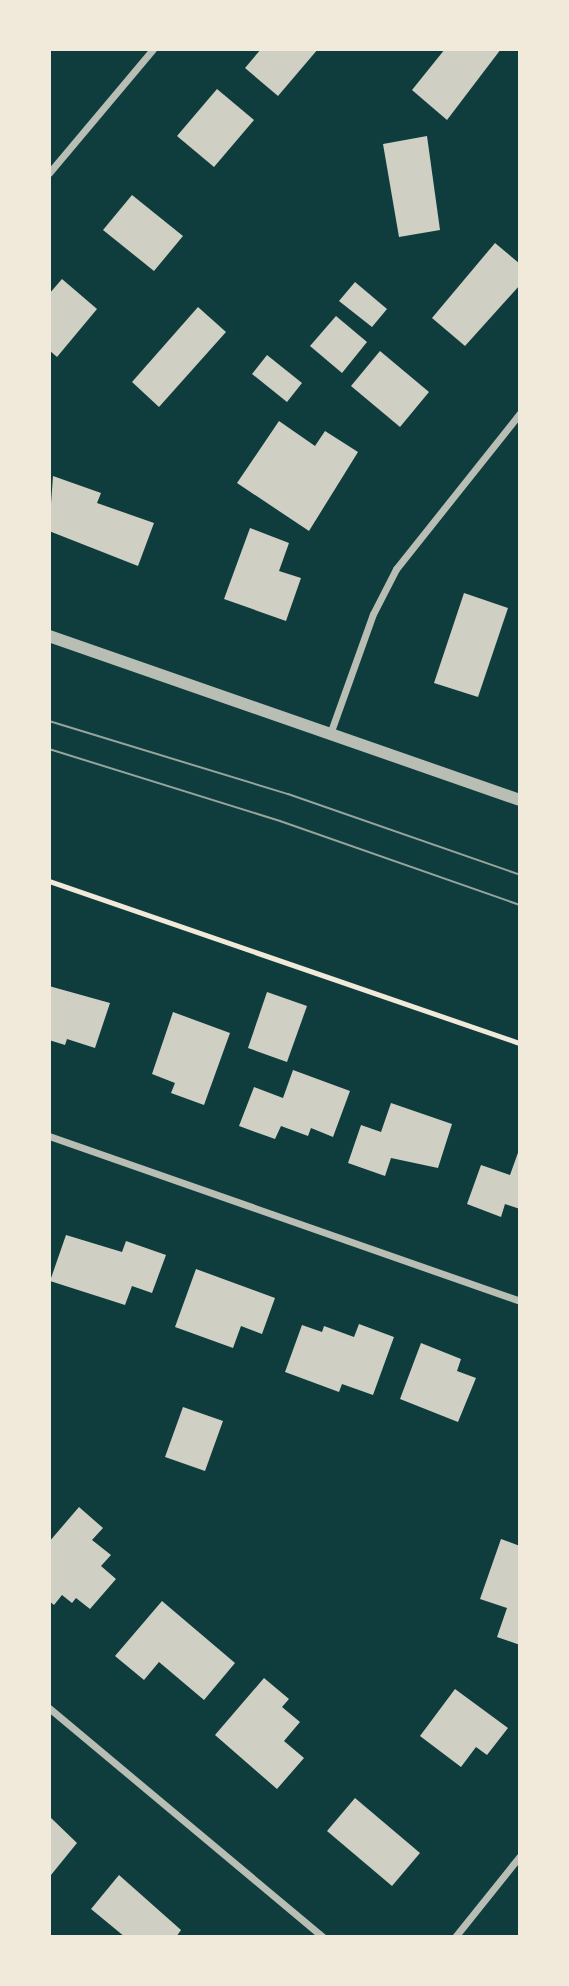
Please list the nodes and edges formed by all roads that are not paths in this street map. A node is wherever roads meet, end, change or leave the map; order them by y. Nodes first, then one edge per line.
1 (153, 49) edge
2 (49, 173) edge
3 (520, 413) edge
4 (49, 636) edge
5 (330, 734) junction
6 (520, 800) edge
7 (49, 1136) edge
8 (520, 1301) edge
9 (49, 1708) edge
10 (520, 1856) edge
11 (323, 1937) edge
12 (455, 1937) edge

1 - 2 street
3 - 5 street
4 - 5 street
5 - 6 street
7 - 8 street
9 - 11 street
10 - 12 street

